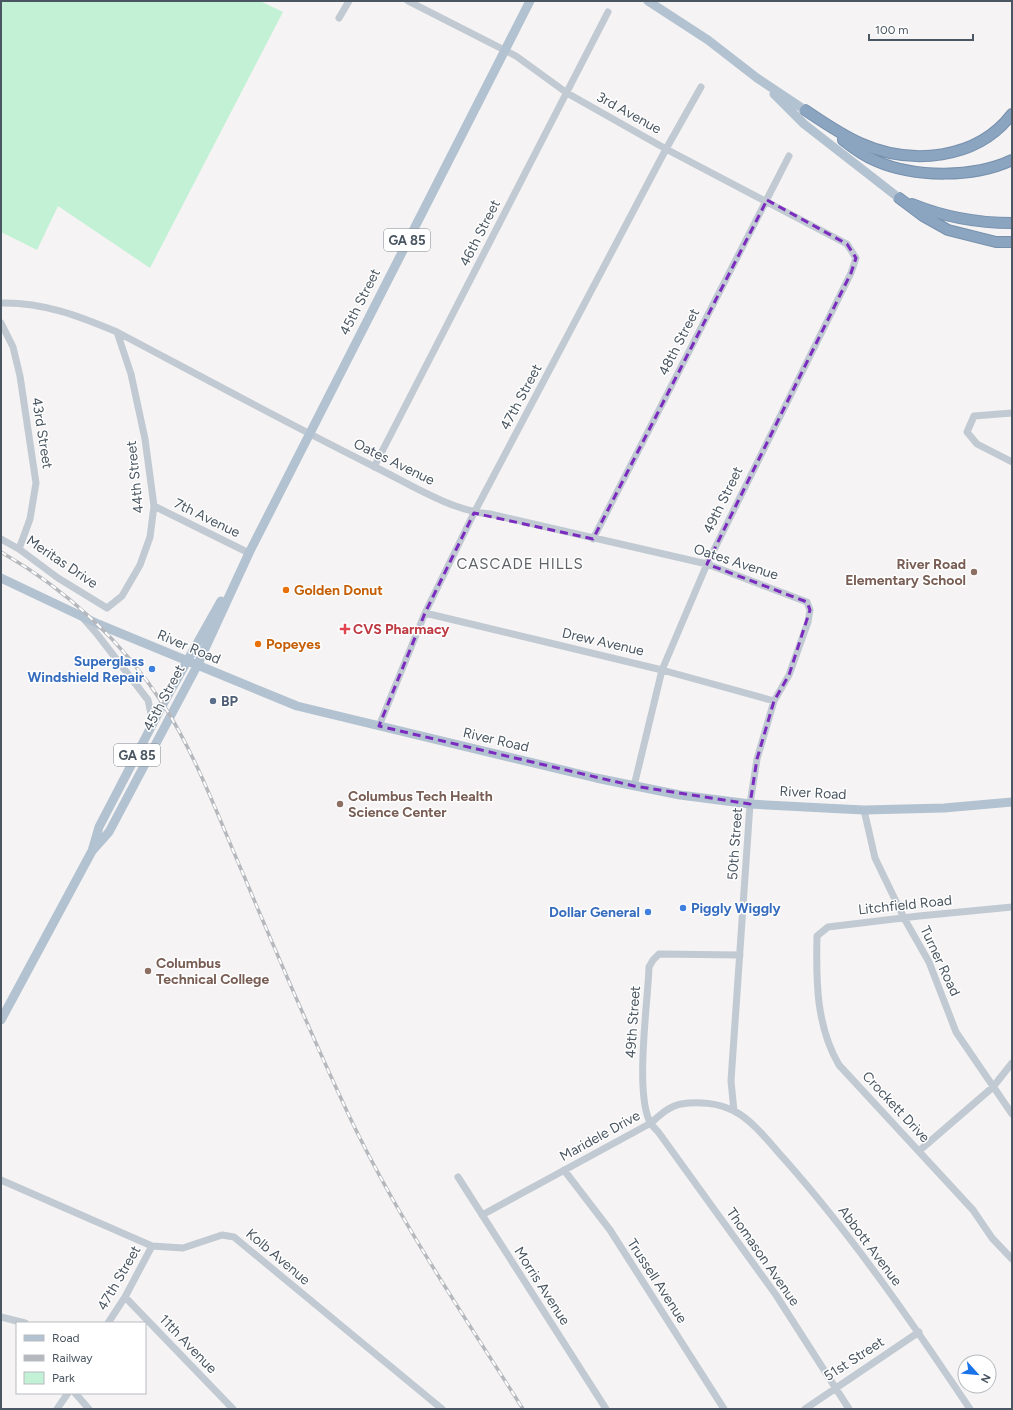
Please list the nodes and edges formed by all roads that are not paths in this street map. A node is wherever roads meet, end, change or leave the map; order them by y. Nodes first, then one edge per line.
1 (349, 1) edge
2 (408, 1) edge
3 (535, 1) edge
4 (648, 1) edge
5 (528, 4) edge
6 (608, 12) dead end
7 (339, 18) dead end
8 (504, 49) junction
9 (757, 78) junction
10 (701, 87) dead end
11 (567, 93) junction
12 (805, 110) junction
13 (1012, 114) edge
14 (666, 149) junction
15 (789, 156) dead end
16 (1012, 160) edge
17 (899, 198) junction
18 (766, 200) junction
19 (1012, 223) edge
20 (842, 241) joint
21 (1012, 242) edge
22 (1, 303) edge
23 (1, 323) edge
24 (117, 332) junction
25 (1012, 413) edge
26 (309, 434) junction
27 (1012, 462) edge
28 (374, 467) junction
29 (154, 506) junction
30 (474, 513) junction
31 (1, 538) edge
32 (593, 539) junction
33 (19, 549) junction
34 (249, 553) junction
35 (707, 564) junction
36 (1, 578) edge
37 (794, 597) joint
38 (107, 608) joint
39 (425, 613) junction
40 (79, 614) junction
41 (187, 661) junction
42 (196, 666) junction
43 (662, 670) junction
44 (774, 700) junction
45 (153, 723) junction
46 (379, 726) junction
47 (634, 786) junction
48 (1012, 802) edge
49 (750, 804) junction
50 (864, 810) junction
51 (92, 850) junction
52 (1012, 907) edge
53 (904, 918) junction
54 (816, 949) joint
55 (740, 955) junction
56 (1, 1020) edge
57 (1012, 1063) edge
58 (993, 1088) junction
59 (734, 1111) junction
60 (1012, 1114) edge
61 (651, 1123) junction
62 (920, 1150) junction
63 (564, 1170) junction
64 (458, 1177) dead end
65 (1, 1180) edge
66 (482, 1215) junction
67 (152, 1246) junction
68 (1012, 1259) edge
69 (125, 1297) junction
70 (1, 1317) edge
71 (21, 1322) edge
72 (109, 1322) edge
73 (919, 1332) junction
74 (836, 1386) junction
75 (67, 1394) edge
76 (76, 1394) edge
77 (57, 1409) edge
78 (89, 1409) edge
79 (233, 1409) edge
80 (442, 1409) edge
81 (606, 1409) edge
82 (724, 1409) edge
83 (805, 1409) edge
84 (850, 1409) edge
85 (970, 1409) edge

1 - 7 street
2 - 8 street, 3rd Avenue
3 - 5 main road
4 - 9 main road
5 - 8 main road, 45th Street / GA 85
6 - 11 street, 46th Street
8 - 11 street, 3rd Avenue
8 - 26 main road, 45th Street / GA 85
9 - 12 main road
9 - 17 main road
10 - 14 street, 47th Street
11 - 14 street, 3rd Avenue
11 - 28 street, 46th Street
12 - 13 highway
12 - 16 highway
14 - 18 street, 3rd Avenue
14 - 30 street, 47th Street
15 - 18 street, 48th Street
17 - 19 highway
17 - 21 highway
18 - 20 street, 3rd Avenue
18 - 32 street, 48th Street
20 - 35 street, 49th Street
22 - 24 street, Oates Avenue
23 - 33 street, 43rd Street
24 - 26 street, Oates Avenue
24 - 29 street, 44th Street
25 - 27 street
26 - 28 street, Oates Avenue
26 - 34 main road, 45th Street / GA 85
28 - 30 street, Oates Avenue
29 - 34 street, 7th Avenue
29 - 38 street, 44th Street
30 - 32 street, Oates Avenue
30 - 39 street, 47th Street
31 - 33 street, Meritas Drive
32 - 35 street, Oates Avenue
33 - 38 street, Meritas Drive
34 - 41 main road, 45th Street / GA 85
34 - 42 main road, 45th Street / GA 85
35 - 37 street, Oates Avenue
35 - 43 street, 49th Street
36 - 40 main road, River Road
37 - 44 street, 50th Street
39 - 43 street, Drew Avenue
39 - 46 street, 47th Street
40 - 41 main road, River Road
40 - 45 street
41 - 42 main road, River Road
41 - 45 main road, 45th Street / GA 85
42 - 46 main road, River Road
42 - 51 main road, 45th Street / GA 85
43 - 44 street, Drew Avenue
43 - 47 street, 49th Street
44 - 49 street, 50th Street
45 - 51 main road, 45th Street / GA 85
46 - 47 main road, River Road
47 - 49 main road, River Road
48 - 50 main road, River Road
49 - 50 main road, River Road
49 - 55 street, 50th Street
50 - 53 street, Turner Road
51 - 56 main road, 45th Street / GA 85
52 - 53 street, Litchfield Road
53 - 54 street, Litchfield Road
53 - 58 street, Turner Road
54 - 62 street, Crockett Drive
55 - 59 street, 50th Street
55 - 61 street, 49th Street
57 - 58 street
58 - 60 street, Turner Road
58 - 62 street
59 - 61 street, Maridele Drive
59 - 73 street, Abbott Avenue
61 - 63 street, Maridele Drive
61 - 74 street, Thomason Avenue
62 - 68 street, Crockett Drive
63 - 66 street, Maridele Drive
63 - 82 street, Trussell Avenue
64 - 66 street, Morris Avenue
65 - 67 street, Kolb Avenue
66 - 81 street, Morris Avenue
67 - 69 street, 47th Street
67 - 80 street, Kolb Avenue
69 - 72 street, 47th Street
69 - 79 street, 11th Avenue
70 - 71 street
73 - 74 street, 51st Street
73 - 85 street, Abbott Avenue
74 - 83 street, 51st Street
74 - 84 street, Thomason Avenue
75 - 77 street
76 - 78 street

